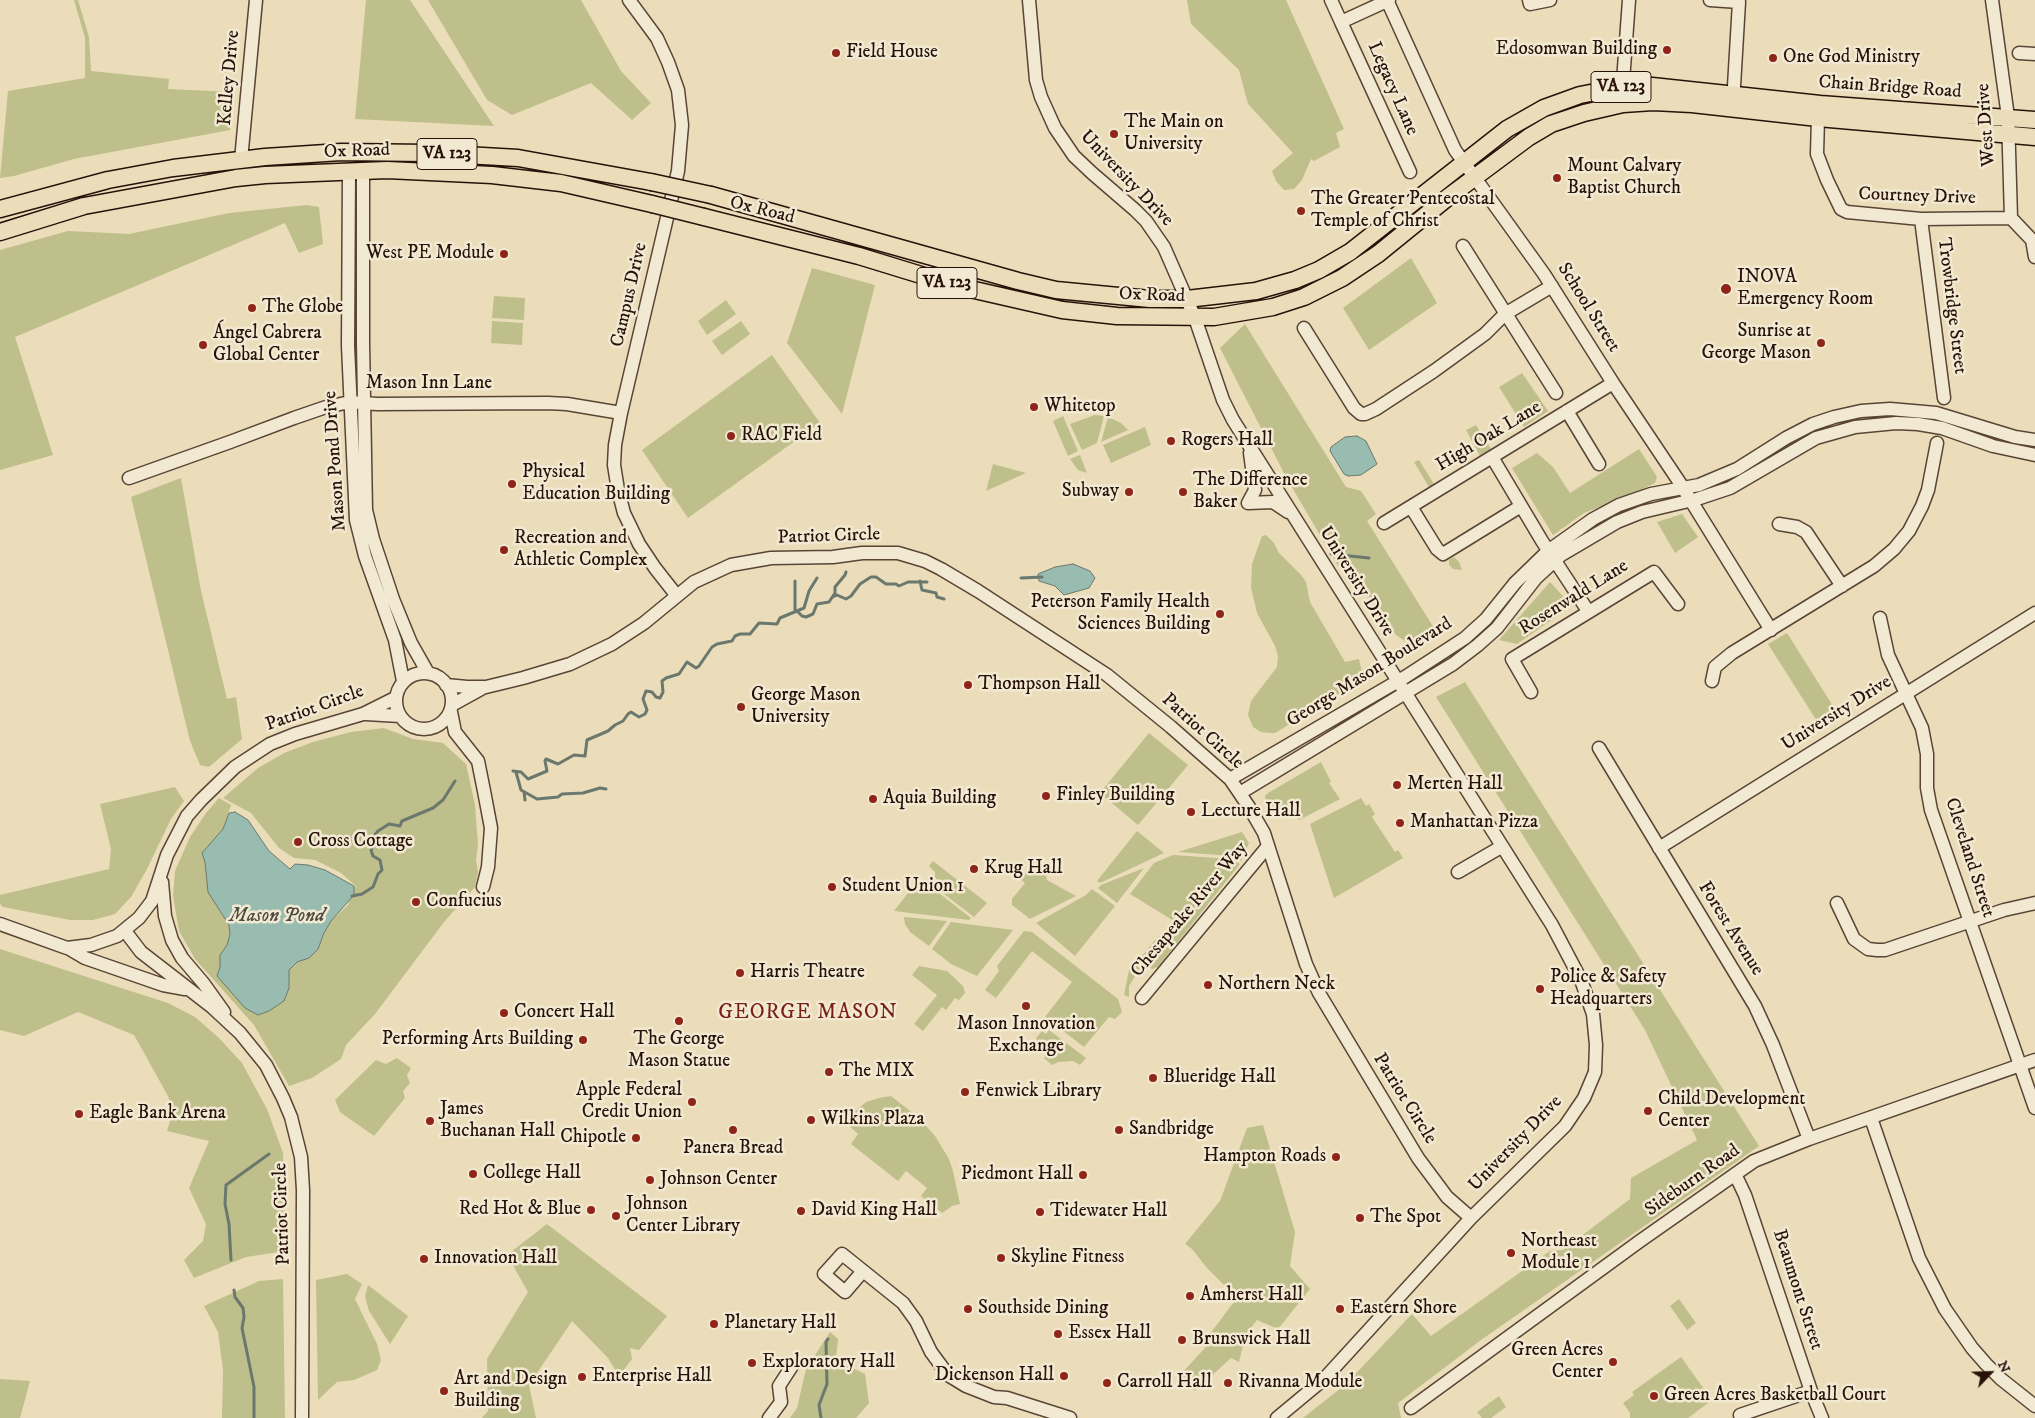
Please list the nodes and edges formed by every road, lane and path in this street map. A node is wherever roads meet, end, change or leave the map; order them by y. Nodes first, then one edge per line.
1 (256, 0) edge
2 (629, 0) edge
3 (1029, 0) edge
4 (1331, 0) edge
5 (1388, 0) edge
6 (1529, 0) edge
7 (1550, 0) edge
8 (1629, 0) edge
9 (1710, 0) edge
10 (1992, 0) edge
11 (1341, 22) junction
12 (2020, 53) dead end
13 (2035, 54) edge
14 (1622, 87) junction
15 (1733, 101) junction
16 (1623, 104) junction
17 (2008, 117) junction
18 (1818, 118) junction
19 (2035, 120) edge
20 (2008, 135) junction
21 (2035, 137) edge
22 (241, 160) junction
23 (1463, 163) junction
24 (356, 171) junction
25 (1410, 172) dead end
26 (265, 175) junction
27 (1474, 177) junction
28 (200, 185) junction
29 (0, 209) edge
30 (2011, 218) junction
31 (1921, 219) junction
32 (0, 232) edge
33 (1462, 246) dead end
34 (2035, 257) edge
35 (1550, 283) junction
36 (1187, 299) junction
37 (1505, 314) junction
38 (1195, 318) junction
39 (1304, 328) dead end
40 (1613, 383) junction
41 (1556, 393) dead end
42 (1944, 398) dead end
43 (357, 403) junction
44 (1567, 411) junction
45 (621, 413) junction
46 (2035, 440) edge
47 (1937, 443) dead end
48 (1249, 447) junction
49 (2035, 455) edge
50 (1492, 457) junction
51 (1599, 464) dead end
52 (129, 478) dead end
53 (1684, 489) junction
54 (1691, 501) junction
55 (1521, 506) junction
56 (1411, 507) junction
57 (1292, 514) junction
58 (1384, 523) dead end
59 (1779, 524) dead end
60 (1551, 556) junction
61 (1842, 586) junction
62 (677, 596) junction
63 (1678, 604) dead end
64 (1588, 611) junction
65 (2035, 613) edge
66 (1880, 618) dead end
67 (1771, 630) junction
68 (428, 673) junction
69 (403, 681) junction
70 (1712, 681) dead end
71 (1397, 682) junction
72 (446, 685) junction
73 (486, 687) junction
74 (1531, 692) dead end
75 (1907, 692) junction
76 (1405, 694) junction
77 (395, 698) junction
78 (451, 708) junction
79 (363, 714) junction
80 (400, 716) junction
81 (436, 726) junction
82 (459, 737) junction
83 (1598, 748) dead end
84 (1230, 780) junction
85 (1240, 793) junction
86 (1268, 846) junction
87 (1501, 847) junction
88 (1659, 848) junction
89 (1458, 872) dead end
90 (161, 874) junction
91 (483, 887) dead end
92 (1837, 903) dead end
93 (2035, 904) edge
94 (1969, 920) junction
95 (0, 924) edge
96 (125, 930) junction
97 (67, 948) junction
98 (188, 990) junction
99 (1142, 998) dead end
100 (235, 1028) junction
101 (2035, 1060) edge
102 (2020, 1066) junction
103 (2035, 1108) edge
104 (1870, 1118) junction
105 (1809, 1139) junction
106 (1735, 1174) junction
107 (1471, 1218) junction
108 (863, 1271) dead end
109 (792, 1366) dead end
110 (1811, 1391) junction
111 (2035, 1406) edge
112 (1411, 1408) dead end
113 (1740, 1415) dead end
114 (302, 1418) edge
115 (768, 1418) edge
116 (1070, 1418) edge
117 (1277, 1418) edge
118 (1822, 1418) edge

1 - 22 street, Kelley Drive
2 - 45 street, Campus Drive
3 - 36 street, University Drive
4 - 11 street, Legacy Lane
5 - 11 street
5 - 23 street, School Street
6 - 7 street
8 - 14 street
9 - 15 street
10 - 17 street, West Drive
11 - 25 street, Legacy Lane
12 - 13 street
14 - 15 main road, Chain Bridge Road / VA 123
14 - 16 street
14 - 23 main road, Chain Bridge Road / VA 123
15 - 16 main road, Chain Bridge Road / VA 123
15 - 17 main road, Chain Bridge Road / VA 123
15 - 18 main road, Chain Bridge Road / VA 123
16 - 27 main road, Chain Bridge Road / VA 123
17 - 19 main road, Chain Bridge Road / VA 123
17 - 20 street, West Drive
18 - 20 main road, Chain Bridge Road / VA 123
18 - 31 street, Courtney Drive
20 - 21 main road, Chain Bridge Road / VA 123
20 - 30 street, West Drive
22 - 26 main road
22 - 28 main road
22 - 29 main road, Ox Road / VA 123
22 - 36 main road, Ox Road / VA 123, bridge
23 - 27 street, School Street
23 - 36 main road, Ox Road / VA 123
24 - 26 main road, Ox Road / VA 123
24 - 38 main road, Ox Road / VA 123, bridge
24 - 43 street, Mason Pond Drive
26 - 28 main road, Ox Road / VA 123
27 - 35 street, School Street
27 - 38 main road, Ox Road / VA 123
28 - 32 main road, Ox Road / VA 123
30 - 31 street, Courtney Drive
30 - 34 street
31 - 42 street, Trowbridge Street
33 - 37 street
35 - 37 street
35 - 40 street, School Street
36 - 38 street, University Drive
37 - 39 street
37 - 41 street
38 - 48 street, University Drive
40 - 44 street, High Oak Lane
40 - 53 street, School Street
43 - 45 street, Mason Inn Lane
43 - 52 street, Mason Inn Lane
43 - 68 street, Mason Pond Drive
43 - 69 street, Mason Pond Drive
44 - 50 street, High Oak Lane
44 - 51 street
45 - 62 street, Campus Drive
46 - 53 street, George Mason Boulevard
47 - 61 street
48 - 57 street, University Drive
48 - 57 street
49 - 54 street, George Mason Boulevard
50 - 55 street
50 - 56 street, High Oak Lane
53 - 54 street, School Street
53 - 60 street, George Mason Boulevard
54 - 60 street, George Mason Boulevard
54 - 67 street, School Street
55 - 56 street
55 - 60 street
56 - 58 street, High Oak Lane
57 - 71 street, University Drive
59 - 61 street
60 - 64 street
60 - 71 street, George Mason Boulevard
60 - 76 street, George Mason Boulevard
61 - 67 street
62 - 73 street, Patriot Circle
62 - 84 street, Patriot Circle
63 - 64 street, Rosenwald Lane
64 - 74 street, Rosenwald Lane
65 - 75 street, University Drive
66 - 75 street, Cleveland Street
67 - 70 street
68 - 69 street
68 - 72 street, Patriot Circle
69 - 77 street, Patriot Circle
71 - 76 street, University Drive
71 - 84 street, George Mason Boulevard
72 - 73 street, Patriot Circle
72 - 78 street
73 - 78 street
75 - 88 street, University Drive
75 - 94 street, Cleveland Street
76 - 85 street, George Mason Boulevard
76 - 87 street, University Drive
77 - 79 street, Patriot Circle
77 - 80 street, Patriot Circle
78 - 81 street
78 - 82 street
79 - 80 street
79 - 90 street, Patriot Circle
80 - 81 street
81 - 82 street
82 - 91 street
83 - 88 street, Forest Avenue
84 - 85 street, Patriot Circle
85 - 86 street, Patriot Circle
86 - 99 street, Chesapeake River Way
86 - 107 street, Patriot Circle
87 - 89 street
87 - 107 street, University Drive
88 - 105 street, Forest Avenue
90 - 96 street, Patriot Circle
90 - 100 street
92 - 94 street
93 - 94 street
94 - 102 street, Cleveland Street
95 - 97 street
96 - 97 street, Patriot Circle
96 - 98 street
97 - 98 street
98 - 100 street
100 - 114 street, Patriot Circle
101 - 102 street, Sideburn Road
102 - 103 street, Cleveland Street
102 - 104 street, Sideburn Road
104 - 105 street, Sideburn Road
104 - 111 street
105 - 106 street, Sideburn Road
106 - 110 street, Beaumont Street
106 - 112 street, Sideburn Road
107 - 117 street
108 - 116 street
109 - 115 street
110 - 113 street
110 - 118 street, Beaumont Street

